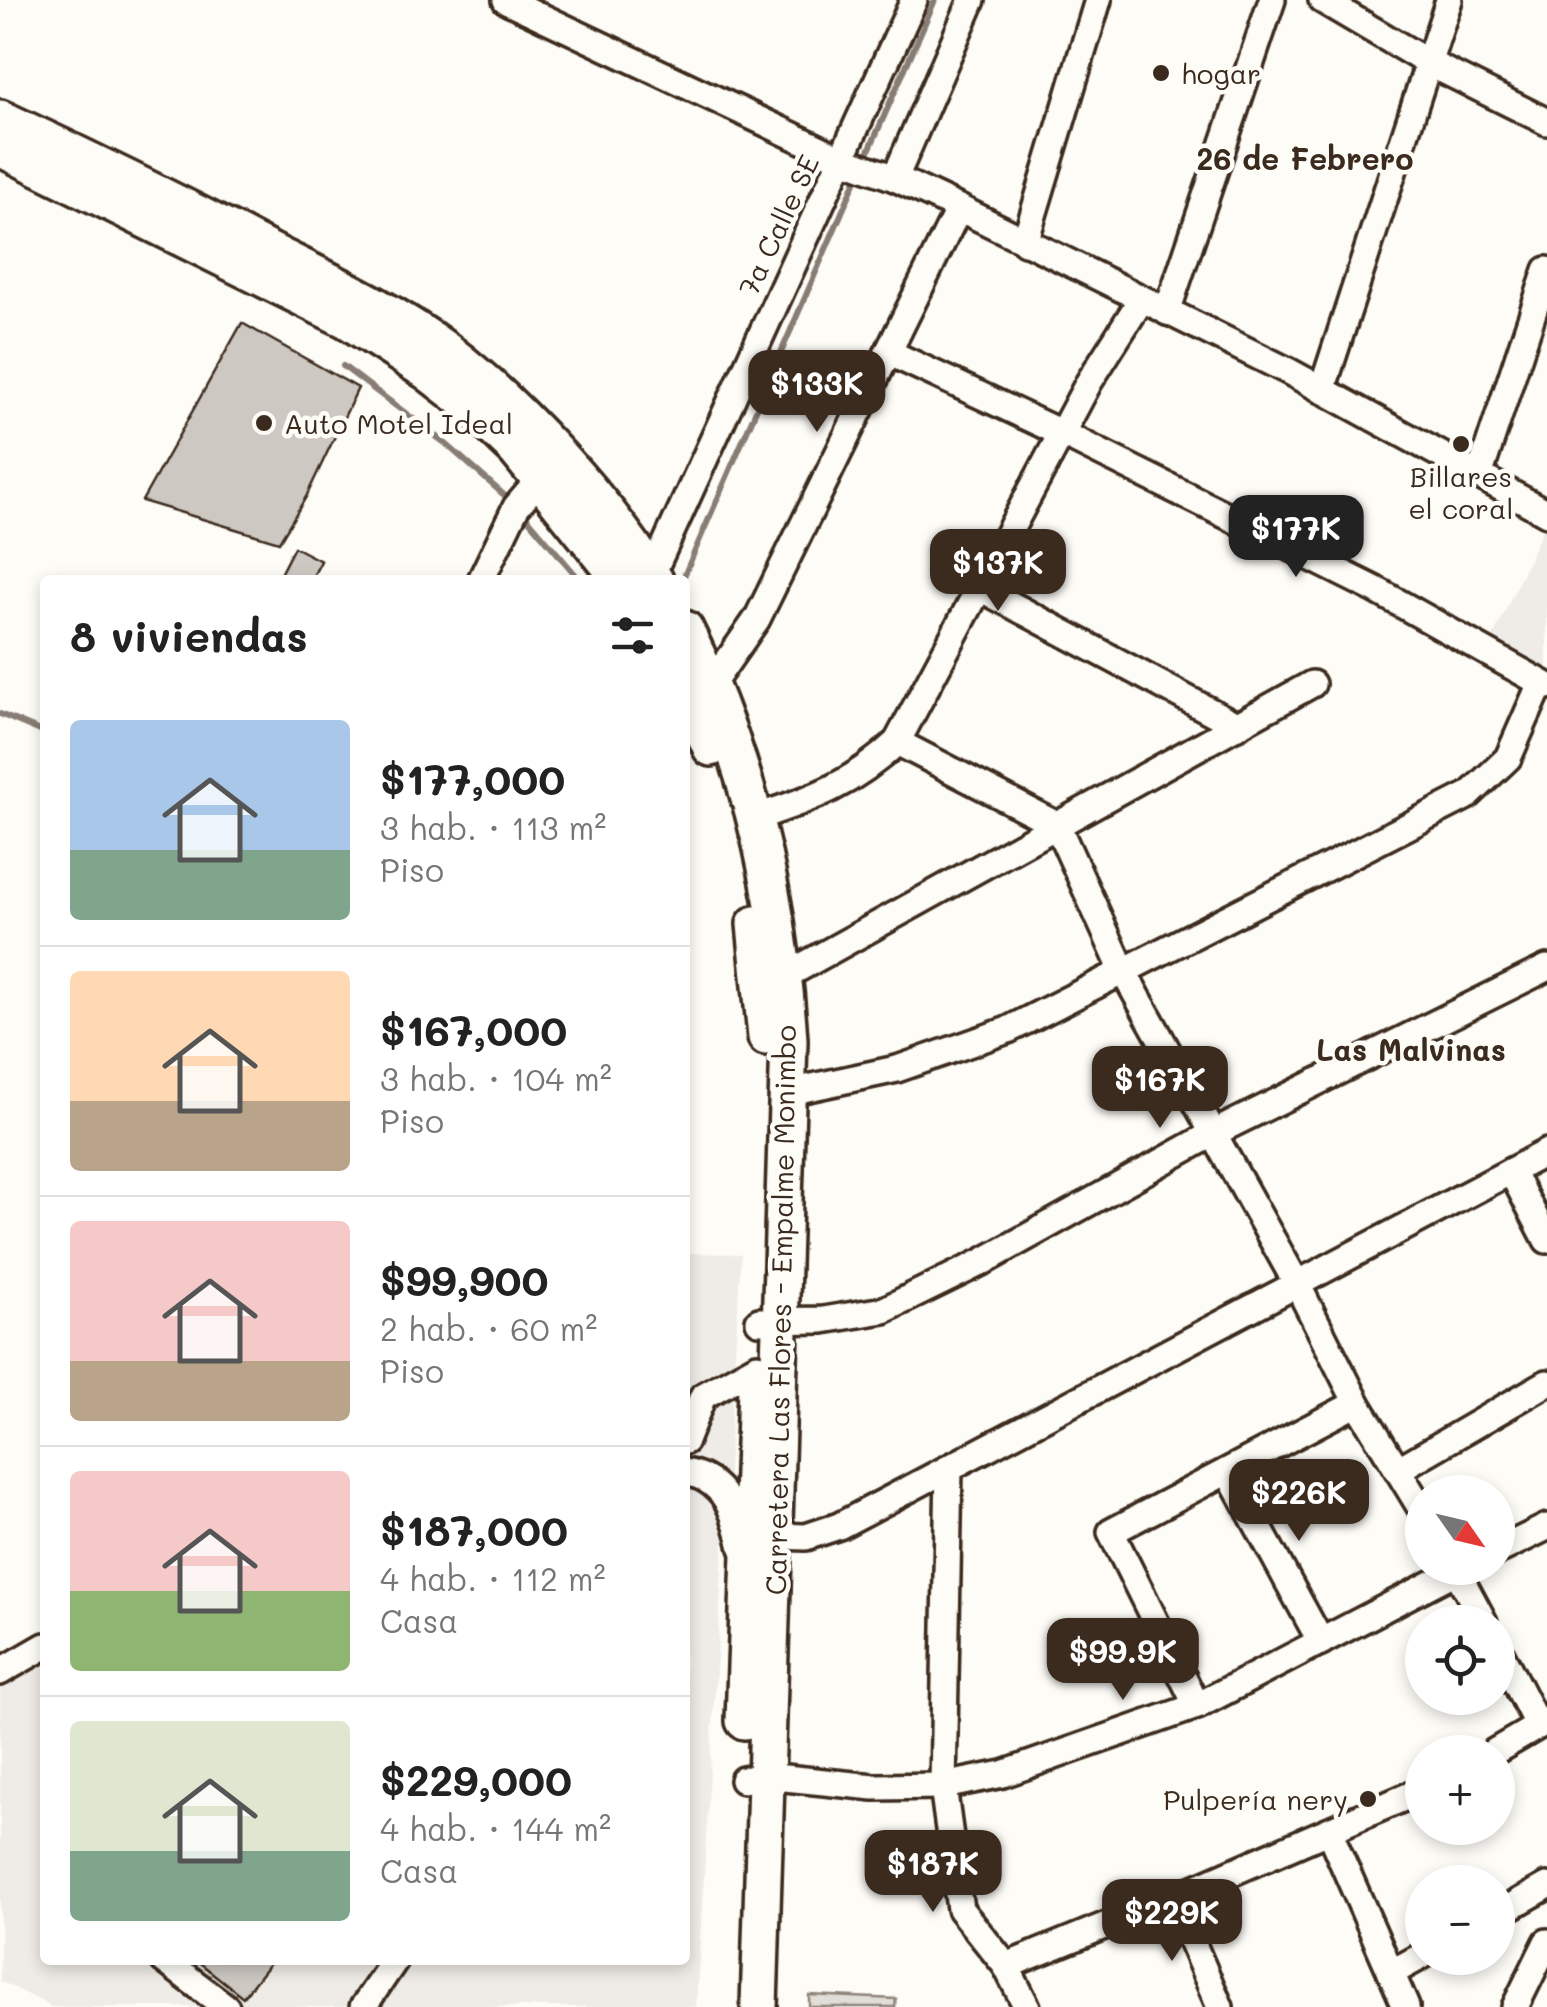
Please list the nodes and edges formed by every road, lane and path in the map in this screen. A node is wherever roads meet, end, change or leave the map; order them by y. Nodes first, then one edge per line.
1 (506, 0) edge
2 (914, 0) edge
3 (972, 0) edge
4 (1098, 0) edge
5 (1272, 0) edge
6 (1322, 0) edge
7 (1449, 0) edge
8 (1427, 62) junction
9 (0, 118) edge
10 (1547, 122) edge
11 (0, 148) edge
12 (845, 160) junction
13 (886, 175) junction
14 (959, 208) junction
15 (1024, 242) junction
16 (1547, 270) edge
17 (1141, 300) junction
18 (1166, 312) junction
19 (888, 352) junction
20 (1322, 390) junction
21 (1064, 434) junction
22 (1478, 476) junction
23 (540, 478) junction
24 (1547, 512) edge
25 (483, 575) edge
26 (640, 575) edge
27 (641, 575) edge
28 (644, 575) edge
29 (980, 588) junction
30 (690, 652) edge
31 (1312, 684) dead end
32 (1544, 685) edge
33 (698, 688) edge
34 (1238, 726) junction
35 (897, 742) junction
36 (756, 816) junction
37 (1057, 825) junction
38 (1547, 968) edge
39 (1122, 970) junction
40 (785, 976) junction
41 (789, 1092) junction
42 (1214, 1133) junction
43 (1547, 1152) edge
44 (1511, 1171) junction
45 (1547, 1240) edge
46 (1297, 1284) junction
47 (770, 1322) junction
48 (757, 1366) junction
49 (1547, 1383) edge
50 (694, 1389) edge
51 (1357, 1403) junction
52 (949, 1468) junction
53 (1399, 1469) junction
54 (1228, 1471) junction
55 (690, 1473) edge
56 (1405, 1480) edge
57 (1547, 1528) edge
58 (775, 1536) junction
59 (1515, 1543) edge
60 (747, 1568) junction
61 (1427, 1585) edge
62 (1321, 1642) junction
63 (40, 1649) edge
64 (0, 1672) edge
65 (1515, 1677) edge
66 (1197, 1706) junction
67 (1542, 1723) edge
68 (1515, 1739) edge
69 (754, 1778) junction
70 (943, 1786) junction
71 (1405, 1797) edge
72 (1329, 1831) junction
73 (1547, 1886) edge
74 (1173, 1898) junction
75 (1515, 1904) edge
76 (1547, 1942) edge
77 (171, 1965) edge
78 (391, 1965) edge
79 (1006, 1966) junction
80 (1405, 1966) edge
81 (1392, 1973) junction
82 (226, 2007) edge
83 (362, 2007) edge
84 (736, 2007) edge
85 (759, 2007) edge
86 (1027, 2007) edge
87 (1220, 2007) edge
88 (1406, 2007) edge
89 (1516, 2007) edge

1 - 12 street
2 - 12 street, 7a Calle SE
3 - 13 street
4 - 15 street
5 - 18 street
6 - 8 street
7 - 8 street
8 - 10 street
8 - 20 street
9 - 27 highway
11 - 23 highway
12 - 13 street
12 - 28 street, 7a Calle SE
13 - 14 street
14 - 15 street
14 - 19 street
15 - 17 street
16 - 22 street
17 - 18 street
17 - 21 street
18 - 20 street
19 - 21 street
19 - 33 street
20 - 22 street
21 - 29 street
21 - 32 street
22 - 24 street
23 - 25 street
23 - 26 highway
29 - 34 street
29 - 35 street
30 - 33 highway, Carretera Las Flores - Empalme Monimbo
31 - 34 street
32 - 39 street
33 - 36 highway, Carretera Las Flores - Empalme Monimbo
33 - 47 highway, Carretera Las Flores - Empalme Monimbo
34 - 37 street
35 - 36 street
35 - 37 street
36 - 40 highway, Carretera Las Flores - Empalme Monimbo
37 - 39 street
37 - 40 street
38 - 42 street
39 - 41 street
39 - 42 street
40 - 41 highway, Carretera Las Flores - Empalme Monimbo
41 - 47 highway, Carretera Las Flores - Empalme Monimbo
42 - 46 street
42 - 47 street
43 - 44 street
44 - 45 street
44 - 46 street
46 - 51 street
46 - 52 street
47 - 48 highway, Carretera Las Flores - Empalme Monimbo
47 - 58 highway, Carretera Las Flores - Empalme Monimbo
48 - 50 street
48 - 60 highway, Carretera Las Flores - Empalme Monimbo
49 - 53 street
51 - 53 street
51 - 54 street
52 - 58 street
52 - 70 street
53 - 56 street
54 - 62 street
54 - 66 street
55 - 60 street
57 - 59 street
58 - 69 highway, Carretera Las Flores - Empalme Monimbo
60 - 69 highway, Carretera Las Flores - Empalme Monimbo
61 - 62 street
62 - 66 street
63 - 64 street
65 - 67 street
66 - 70 street
67 - 68 street
69 - 70 street
69 - 84 highway, Carretera Las Flores - Empalme Monimbo
69 - 85 highway, Carretera Las Flores - Empalme Monimbo
70 - 79 street
71 - 72 street
72 - 74 street
72 - 81 street
73 - 75 street
74 - 79 street
74 - 87 street
76 - 89 street
77 - 82 street
78 - 83 street
79 - 86 street
80 - 81 street
81 - 88 street

